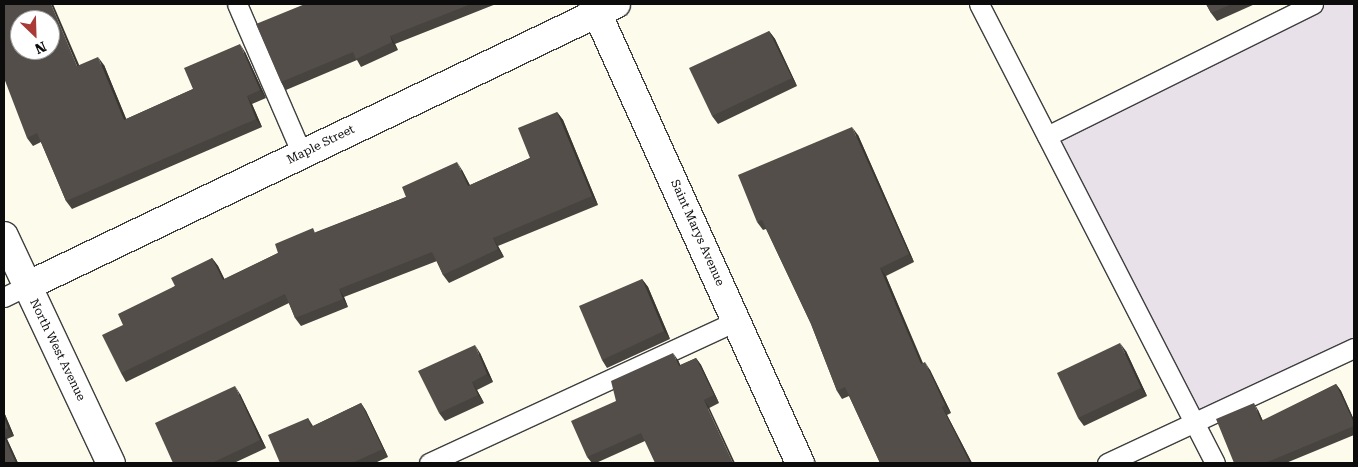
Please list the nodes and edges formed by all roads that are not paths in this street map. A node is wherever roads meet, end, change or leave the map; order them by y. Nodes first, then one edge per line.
1 (237, 4) edge
2 (979, 4) edge
3 (1313, 4) edge
4 (602, 7) edge
5 (1046, 136) junction
6 (302, 154) junction
7 (4, 236) edge
8 (15, 291) edge
9 (736, 321) junction
10 (1354, 348) edge
11 (1197, 423) junction
12 (452, 458) edge
13 (111, 463) edge
14 (429, 463) edge
15 (800, 463) edge
16 (1107, 463) edge
17 (1215, 463) edge

1 - 6 lane
2 - 5 lane
3 - 5 lane
4 - 6 street, Maple Street
4 - 9 street, Saint Marys Avenue
5 - 11 lane
6 - 8 street, Maple Street
7 - 8 street, North West Avenue
8 - 13 street, North West Avenue
9 - 12 lane
9 - 15 street, Saint Marys Avenue
10 - 11 lane
11 - 16 lane
11 - 17 lane
12 - 14 lane

